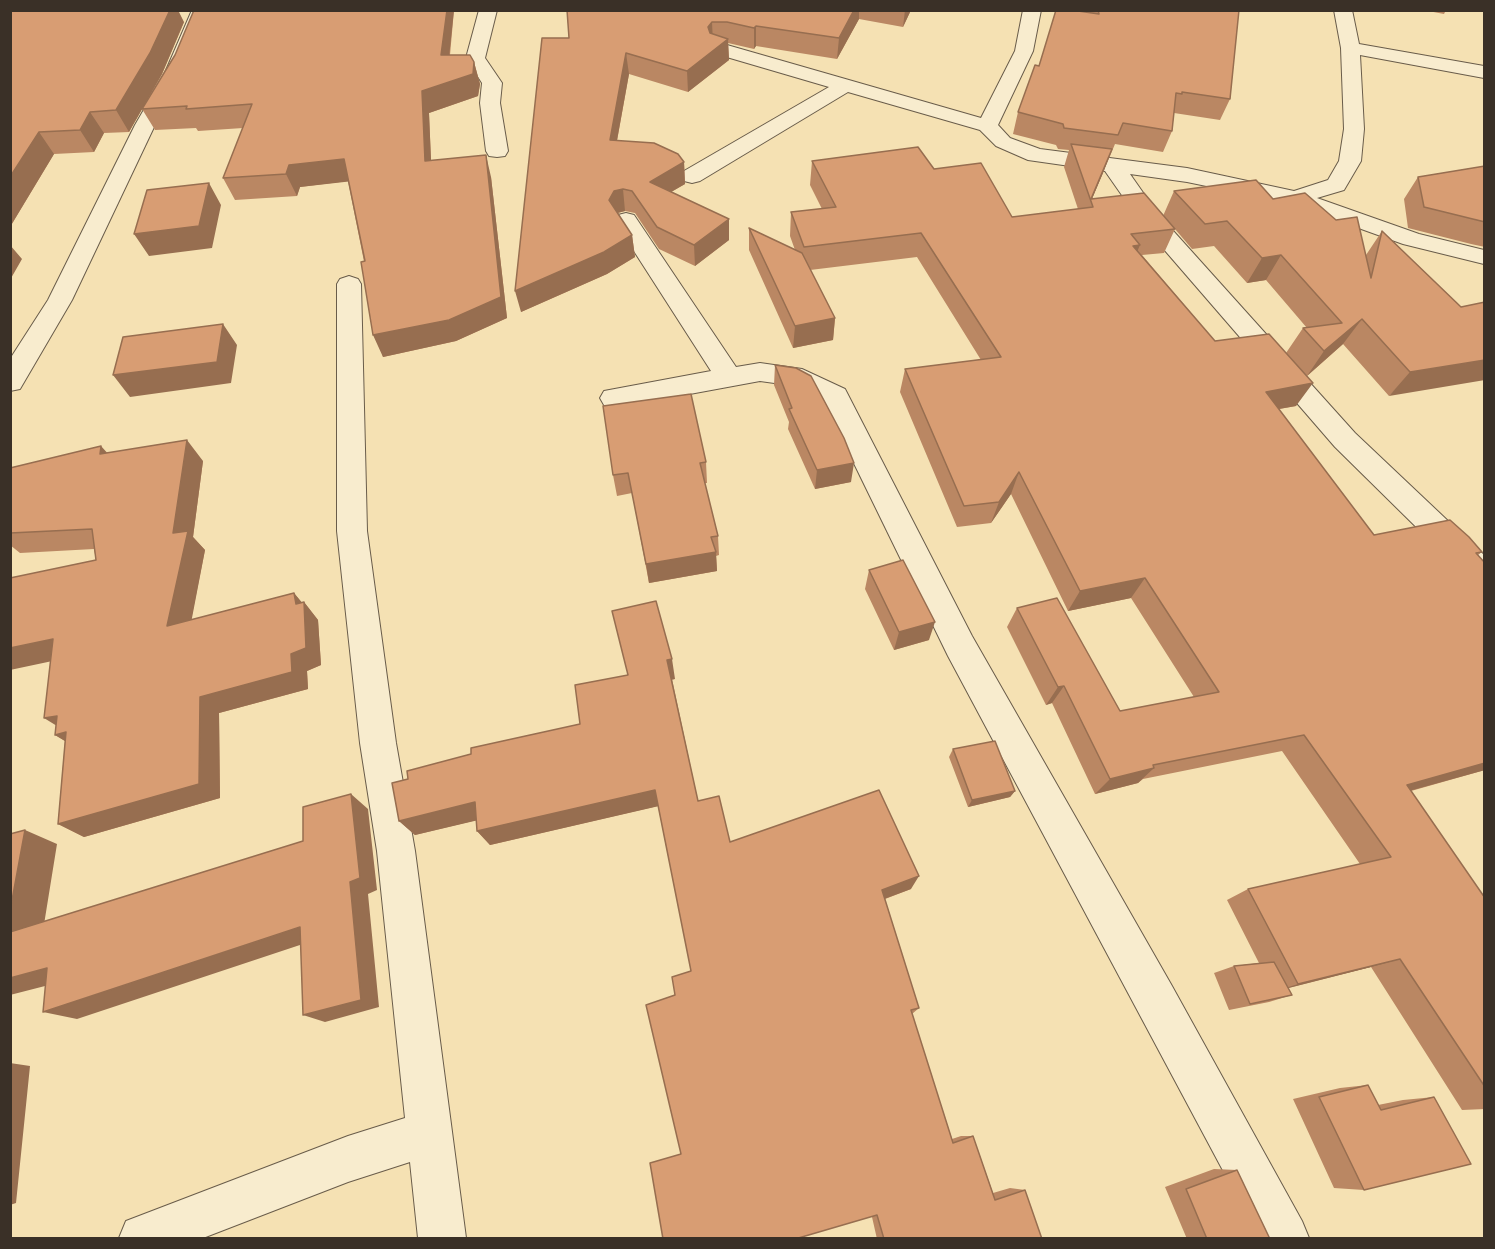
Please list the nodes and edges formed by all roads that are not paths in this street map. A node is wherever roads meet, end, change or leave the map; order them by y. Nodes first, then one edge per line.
1 (201, 10) edge
2 (488, 10) edge
3 (1032, 10) edge
4 (1343, 10) edge
5 (1350, 48) junction
6 (720, 50) edge
7 (1485, 72) edge
8 (844, 86) junction
9 (987, 126) junction
10 (497, 151) dead end
11 (1113, 166) junction
12 (692, 176) dead end
13 (1295, 198) junction
14 (626, 220) dead end
15 (1485, 257) edge
16 (349, 284) dead end
17 (729, 378) junction
18 (10, 382) edge
19 (614, 398) dead end
20 (1485, 574) edge
21 (431, 1133) junction
22 (143, 1239) edge
23 (441, 1239) edge
24 (1285, 1239) edge

1 - 18 street
2 - 10 street
3 - 9 street
4 - 5 street
5 - 7 street
5 - 13 street
6 - 8 street
8 - 9 street
8 - 12 street
9 - 11 street
11 - 13 street
11 - 20 street
13 - 15 street
14 - 17 street
16 - 21 street
17 - 19 street
17 - 24 street
21 - 22 street
21 - 23 street

